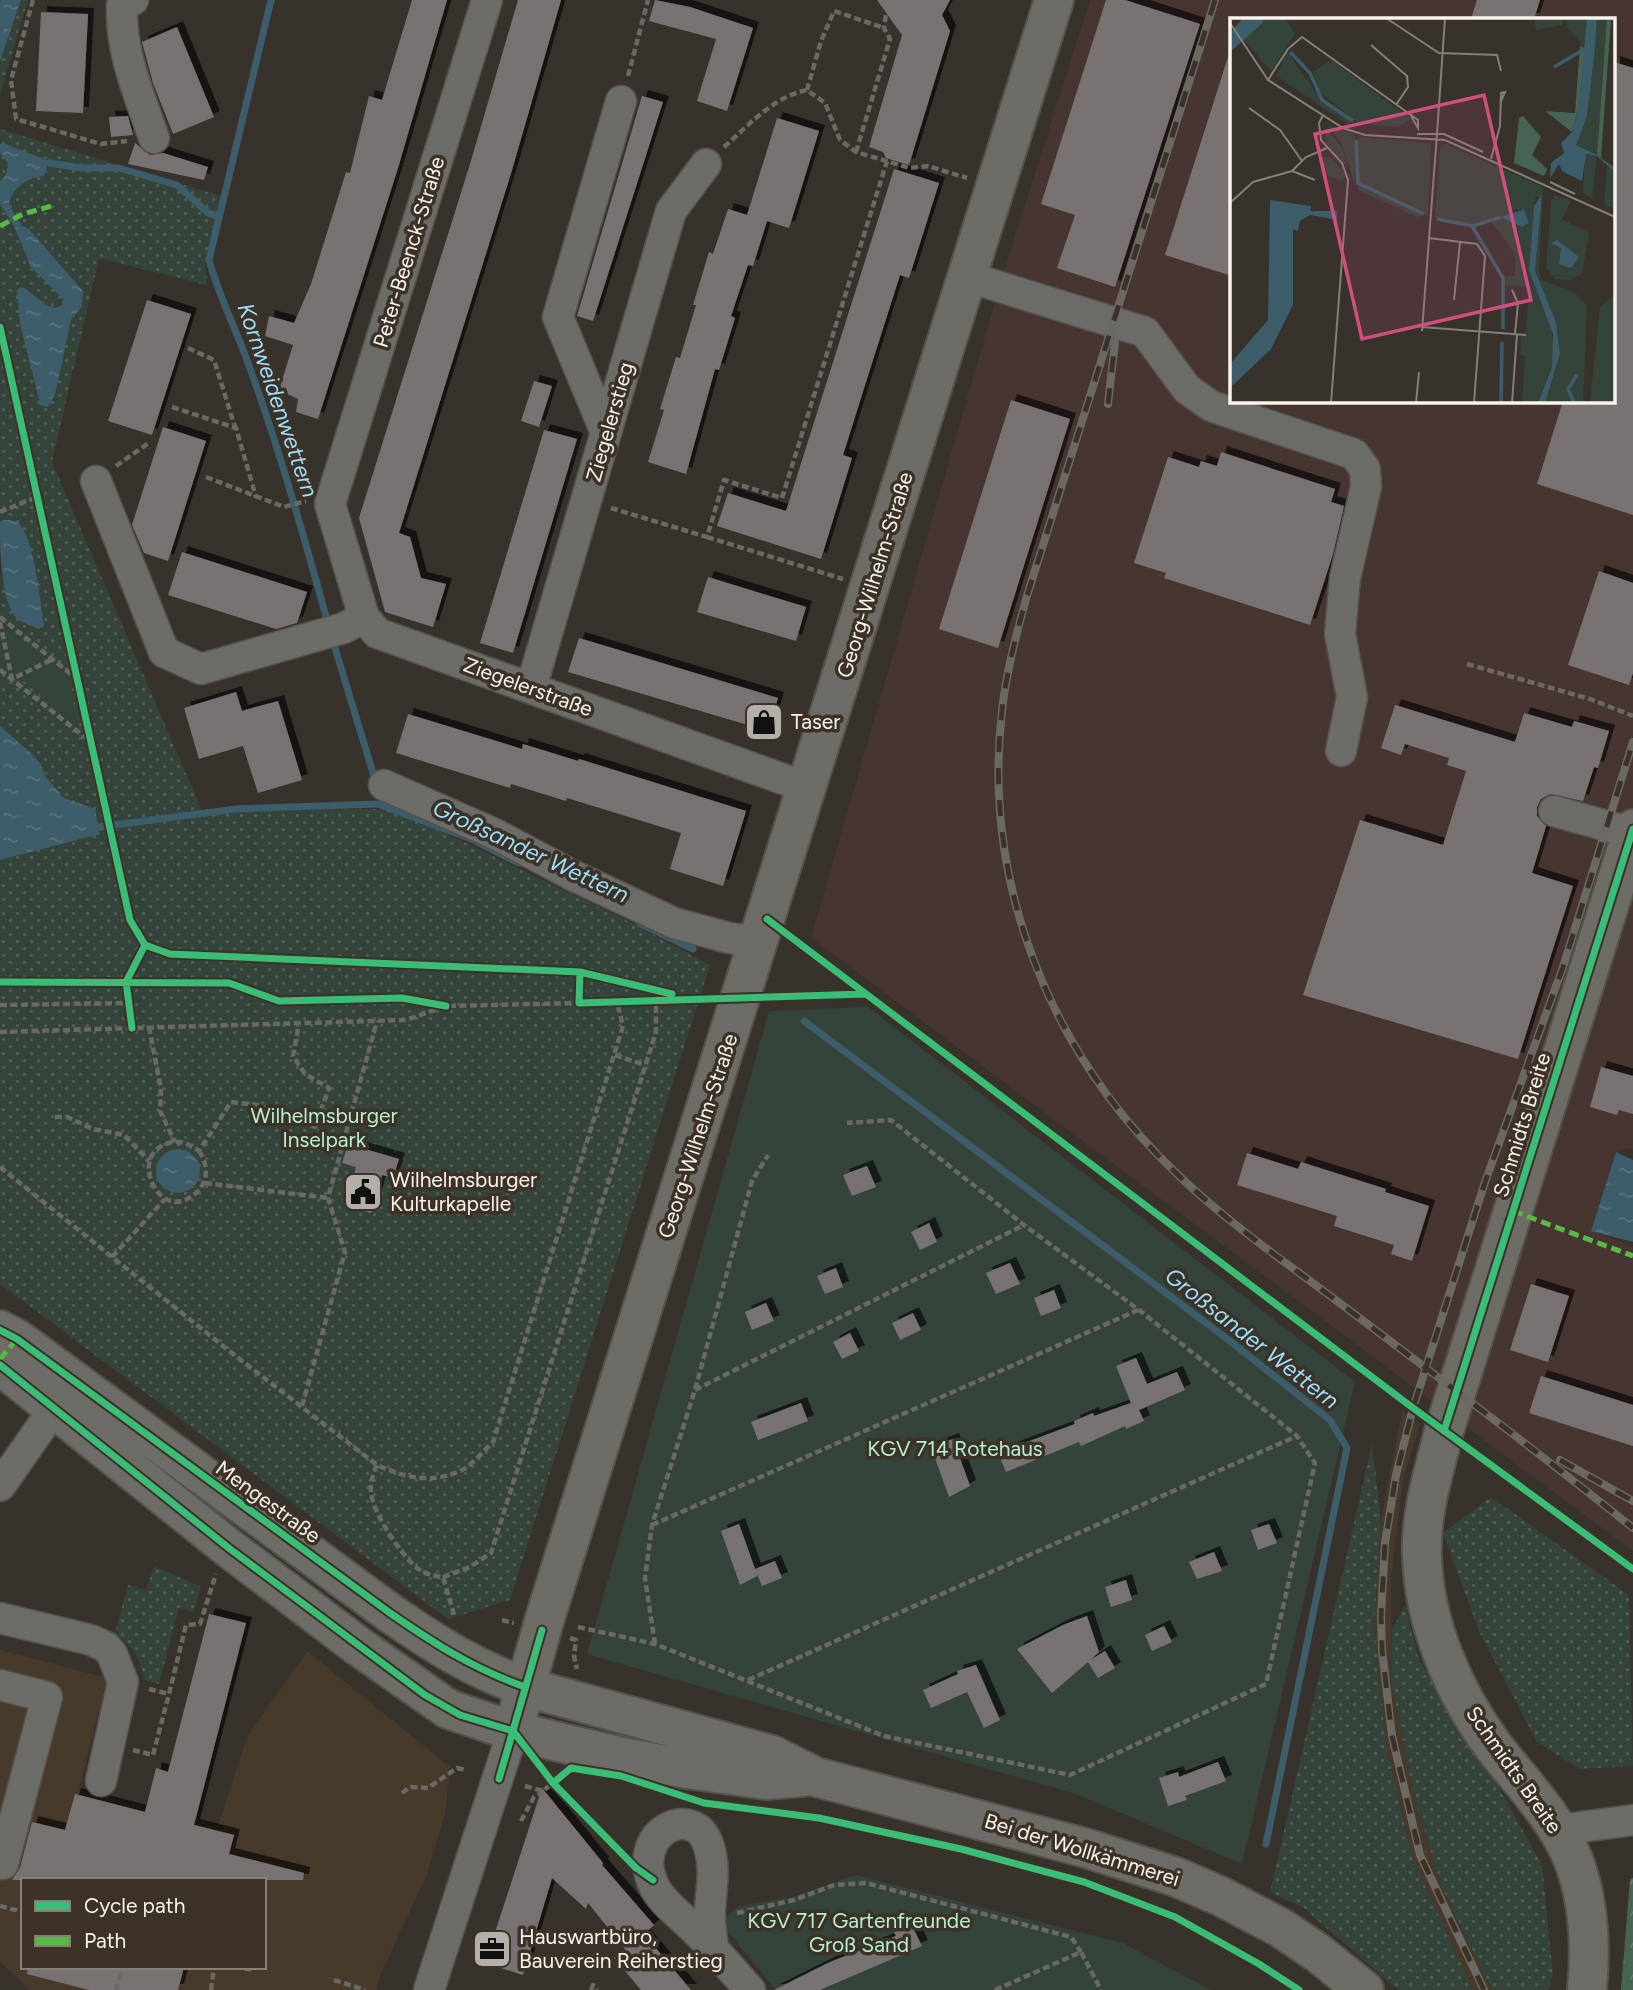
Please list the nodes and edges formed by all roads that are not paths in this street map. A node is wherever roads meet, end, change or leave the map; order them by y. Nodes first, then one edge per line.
1 (133, 0) edge
2 (487, 0) edge
3 (1054, 0) edge
4 (621, 101) road end
5 (154, 138) road end
6 (706, 164) road end
7 (968, 277) junction
8 (606, 433) junction
9 (96, 481) road end
10 (343, 627) junction
11 (531, 688) junction
12 (1341, 751) dead end
13 (384, 785) dead end
14 (808, 788) junction
15 (1554, 811) dead end
16 (1632, 831) edge
17 (760, 942) junction
18 (0, 1330) edge
19 (0, 1364) edge
20 (63, 1395) junction
21 (3, 1476) edge
22 (0, 1618) edge
23 (0, 1685) edge
24 (525, 1687) junction
25 (513, 1731) junction
26 (816, 1777) junction
27 (102, 1781) dead end
28 (1633, 1820) edge
29 (1558, 1830) junction
30 (3, 1864) dead end
31 (713, 1948) junction
32 (429, 1990) edge
33 (750, 1990) edge
34 (1364, 1990) edge
35 (1587, 1990) edge

1 - 5 street
2 - 10 street, Peter-Beenck-Straße
3 - 7 main road, Georg-Wilhelm-Straße
4 - 8 street
6 - 8 street, Ziegelerstieg
7 - 12 street
7 - 14 main road, Georg-Wilhelm-Straße
8 - 11 street, Ziegelerstieg
9 - 10 street
10 - 11 street, Ziegelerstraße
11 - 14 street, Ziegelerstraße
13 - 17 street
14 - 17 main road, Georg-Wilhelm-Straße
15 - 16 street
16 - 29 main road, Schmidts Breite
17 - 24 main road, Georg-Wilhelm-Straße
18 - 20 main road, Mengestraße
19 - 20 main road, Mengestraße
20 - 21 street
20 - 24 main road, Mengestraße
20 - 25 main road, Mengestraße
22 - 27 street
23 - 30 street
24 - 25 main road, Georg-Wilhelm-Straße
24 - 26 main road, Bei der Wollkämmerei
25 - 26 main road, Bei der Wollkämmerei
25 - 32 street, Georg-Wilhelm-Straße
26 - 34 main road, Bei der Wollkämmerei
28 - 29 street
29 - 35 main road, Schmidts Breite
31 - 31 street
31 - 33 street

